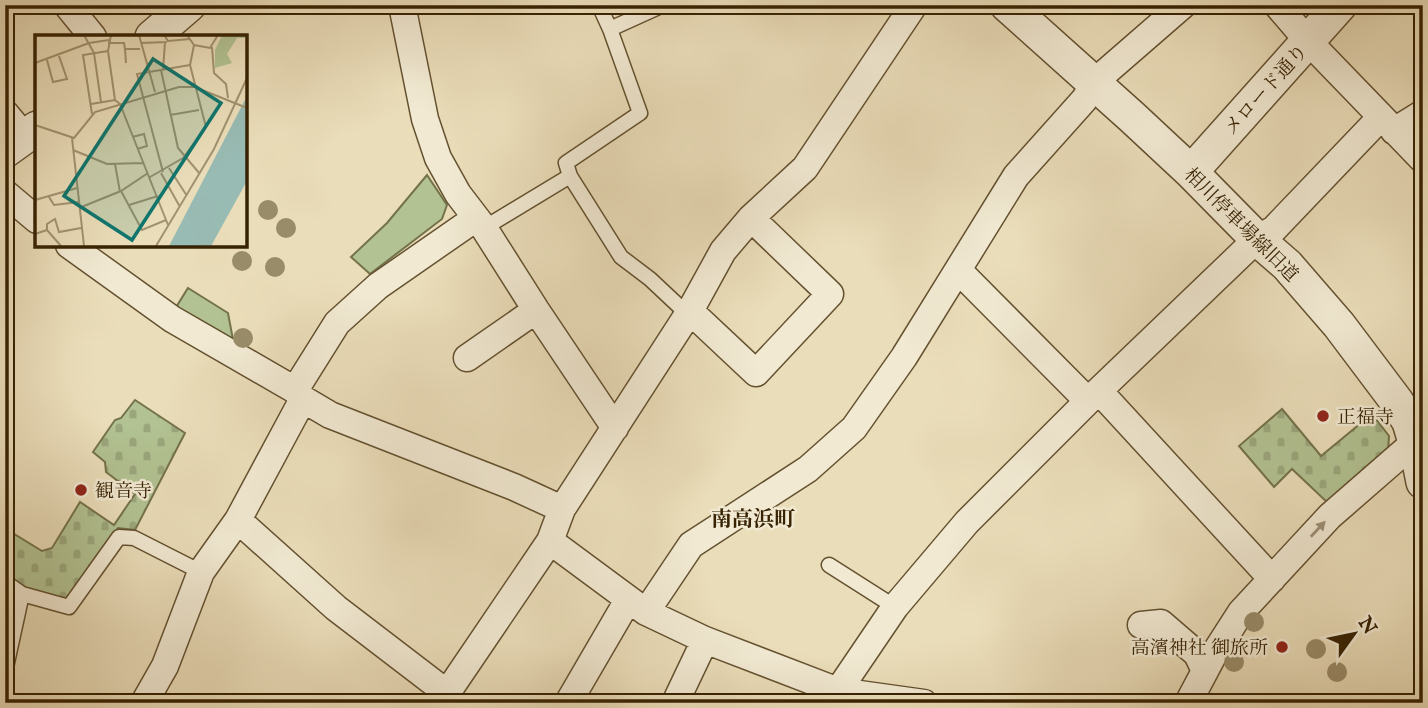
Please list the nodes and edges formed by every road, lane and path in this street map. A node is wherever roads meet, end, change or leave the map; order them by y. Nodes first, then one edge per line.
1 (67, 5) edge
2 (189, 5) edge
3 (402, 5) edge
4 (599, 5) edge
5 (663, 5) edge
6 (914, 5) edge
7 (1007, 5) edge
8 (1183, 5) edge
9 (1277, 5) edge
10 (1340, 5) edge
11 (610, 29) junction
12 (91, 35) edge
13 (154, 35) edge
14 (1308, 41) junction
15 (1095, 83) junction
16 (1423, 113) edge
17 (1388, 124) junction
18 (1423, 160) edge
19 (1191, 172) junction
20 (570, 176) junction
21 (5, 193) edge
22 (35, 218) edge
23 (751, 218) junction
24 (480, 223) junction
25 (1257, 239) junction
26 (72, 247) edge
27 (959, 271) junction
28 (536, 310) junction
29 (690, 312) junction
30 (467, 358) dead end
31 (299, 394) junction
32 (1093, 396) junction
33 (615, 428) junction
34 (1419, 438) edge
35 (1423, 482) edge
36 (562, 509) junction
37 (238, 520) junction
38 (550, 541) junction
39 (829, 565) dead end
40 (201, 572) junction
41 (1272, 579) junction
42 (5, 582) edge
43 (22, 594) junction
44 (637, 606) junction
45 (895, 607) junction
46 (1141, 625) dead end
47 (705, 640) junction
48 (1205, 671) junction
49 (5, 672) edge
50 (837, 697) edge
51 (442, 698) edge
52 (144, 703) edge
53 (568, 703) edge
54 (675, 703) edge
55 (924, 703) edge
56 (1188, 703) edge

1 - 12 street
2 - 13 street
3 - 24 street
4 - 11 lane
5 - 11 lane
6 - 23 street
7 - 15 street, 相川停車場線旧道
8 - 15 street
9 - 14 street
10 - 14 street, メロード通り
11 - 20 lane
14 - 17 street
14 - 19 street, メロード通り
15 - 19 street, 相川停車場線旧道
15 - 27 street
16 - 17 street
17 - 18 street
17 - 25 street
19 - 25 street, 相川停車場線旧道
20 - 24 lane
20 - 29 lane
21 - 22 street
23 - 29 street
23 - 29 street
24 - 28 street
24 - 31 street
25 - 32 street
25 - 34 street, 相川停車場線旧道
26 - 31 street
27 - 32 street
27 - 44 street
28 - 30 street
28 - 33 street
29 - 33 street
31 - 36 street
31 - 37 street
32 - 41 street
32 - 45 street
33 - 36 street
34 - 35 street, 相川停車場線旧道
41 -> 34 street
36 - 38 street
37 - 40 street
37 - 51 street
38 - 44 street
38 - 51 street
39 - 45 lane
40 - 43 lane
40 - 52 street
41 - 48 street
42 - 43 lane
43 - 49 lane
44 - 47 street
44 - 53 street
45 - 50 street
46 - 48 street
47 - 50 street
47 - 54 street
48 - 56 street
50 - 55 street

